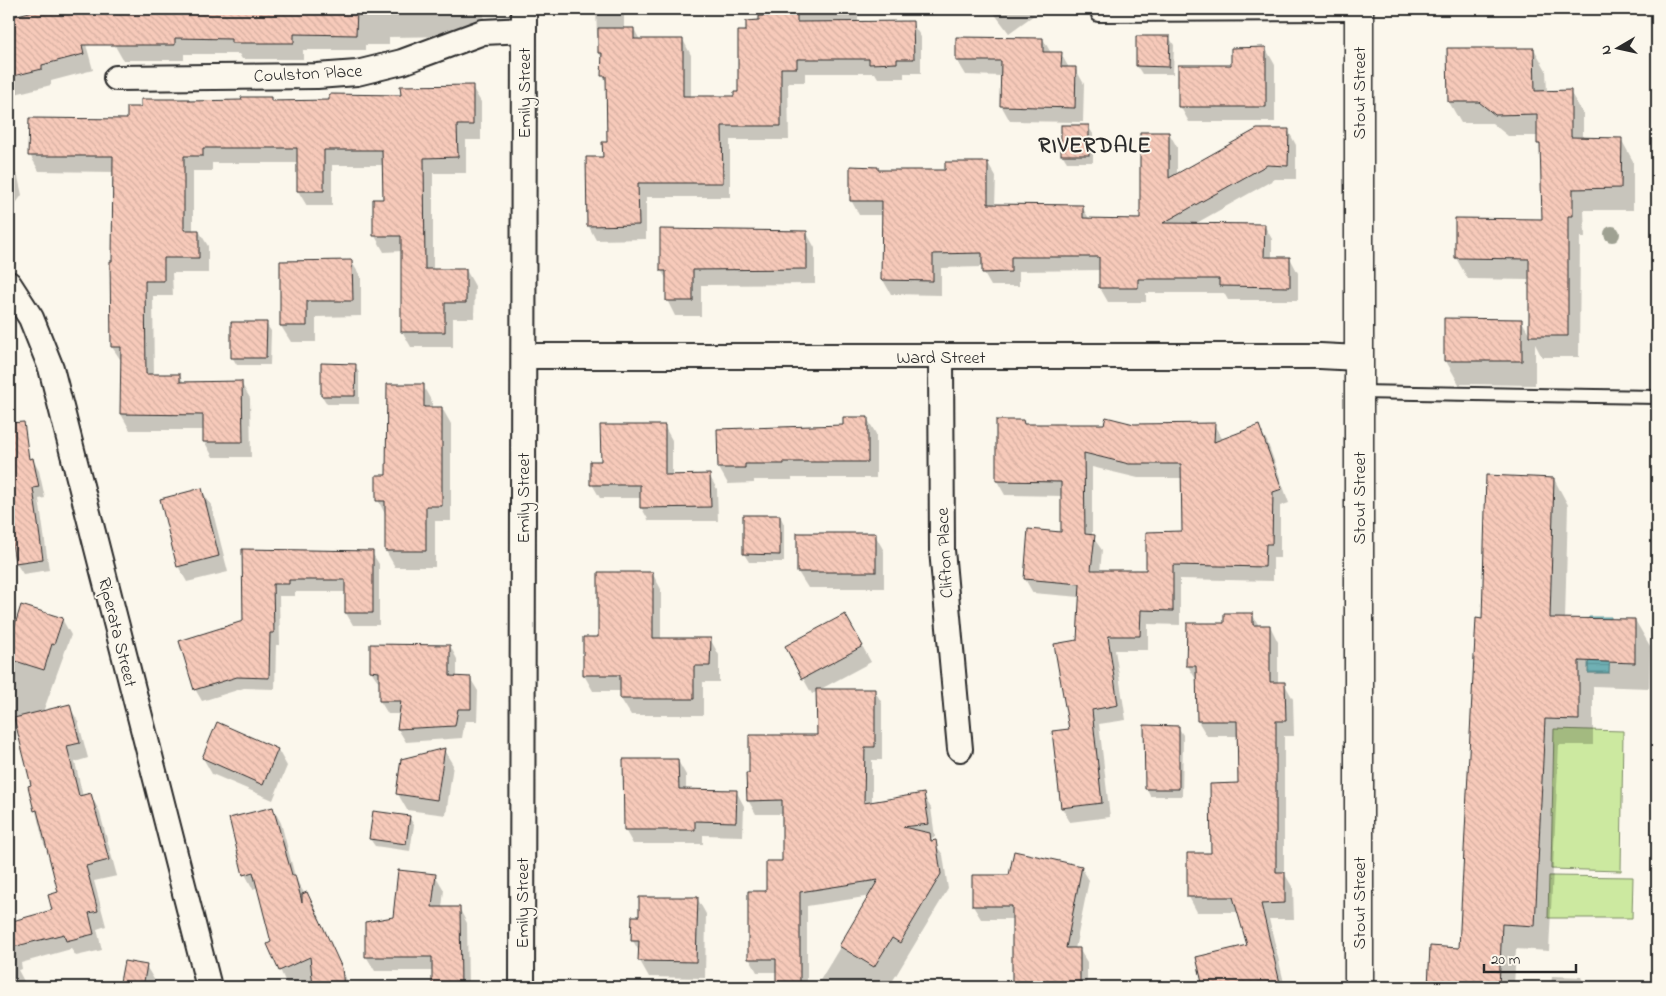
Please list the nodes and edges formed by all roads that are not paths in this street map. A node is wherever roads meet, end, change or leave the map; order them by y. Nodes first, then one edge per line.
1 (1359, 11) edge
2 (1098, 14) dead end
3 (524, 19) edge
4 (116, 78) dead end
5 (9, 284) edge
6 (524, 356) junction
7 (941, 357) junction
8 (1358, 358) junction
9 (1358, 392) junction
10 (1657, 397) edge
11 (960, 749) dead end
12 (209, 987) edge
13 (522, 987) edge
14 (1359, 987) edge

1 - 2 lane
1 - 8 street, Stout Street
3 - 4 street, Coulston Place
3 - 6 street, Emily Street
5 - 12 street, Riperata Street
6 - 7 street, Ward Street
6 - 13 street, Emily Street
7 - 8 street, Ward Street
7 - 11 street, Clifton Place
8 - 9 street, Stout Street
9 - 10 lane
9 - 14 street, Stout Street

